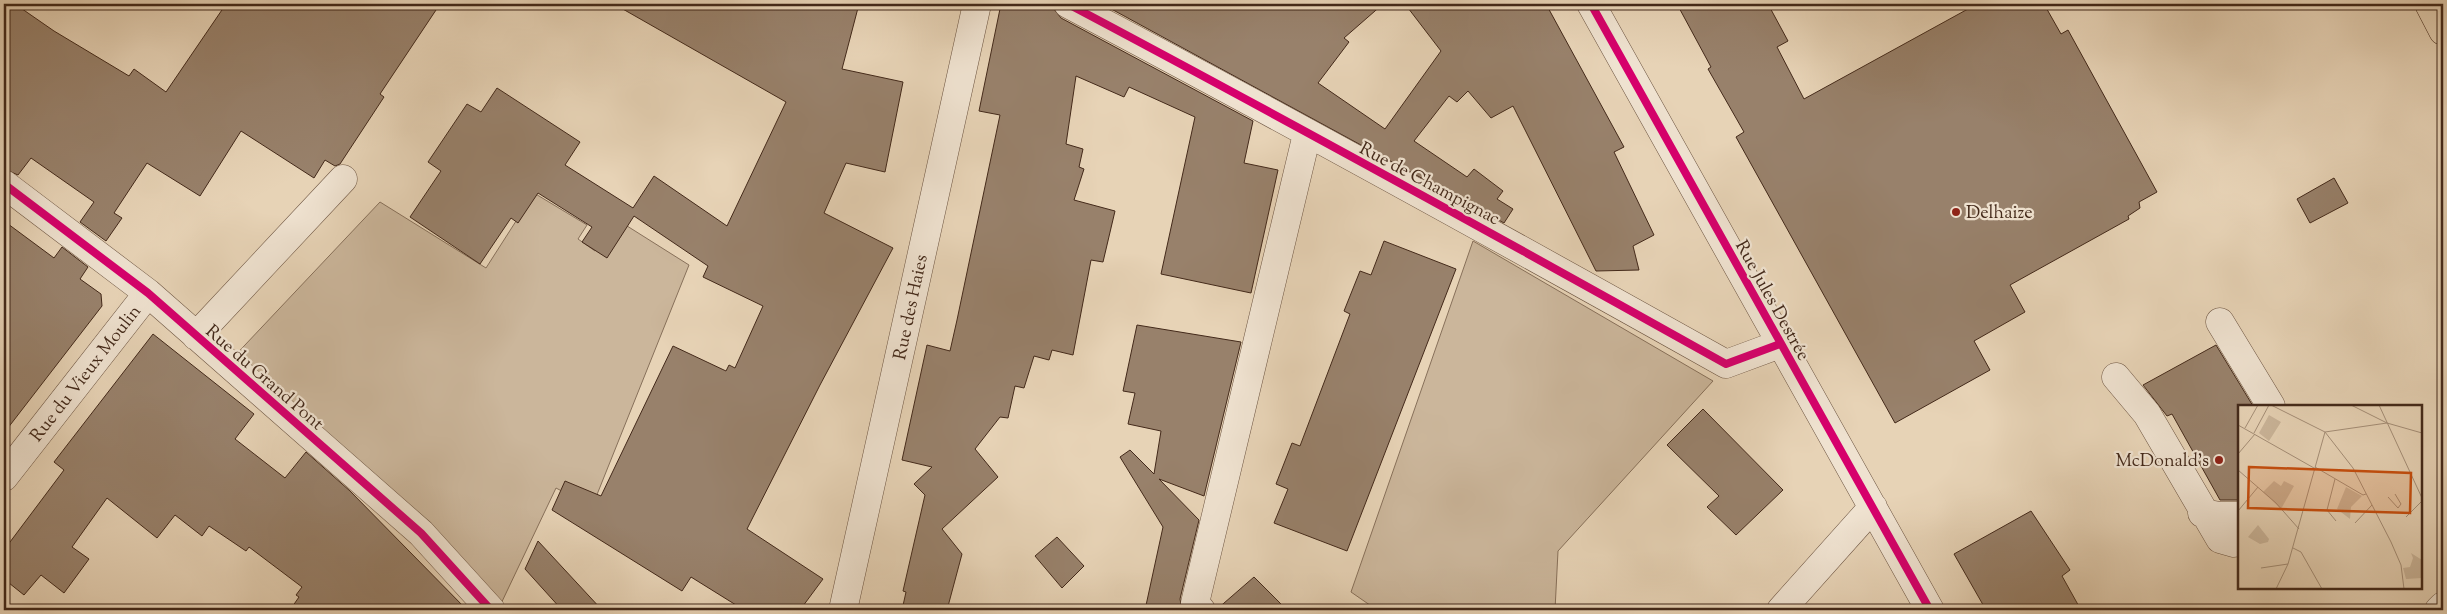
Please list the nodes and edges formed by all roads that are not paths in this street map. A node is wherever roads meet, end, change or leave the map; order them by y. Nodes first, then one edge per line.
1 (977, 4) edge
2 (1068, 4) edge
3 (1591, 4) edge
4 (2429, 4) edge
5 (2443, 31) edge
6 (1307, 134) junction
7 (343, 179) dead end
8 (4, 184) edge
9 (148, 293) junction
10 (2220, 322) dead end
11 (196, 336) junction
12 (1780, 344) junction
13 (2116, 377) dead end
14 (2270, 405) edge
15 (4, 477) edge
16 (1873, 507) junction
17 (2202, 513) junction
18 (2238, 516) edge
19 (2238, 542) edge
20 (2443, 606) edge
21 (491, 610) edge
22 (843, 610) edge
23 (1201, 610) edge
24 (1781, 610) edge
25 (1930, 610) edge
26 (2439, 610) edge

1 - 22 street, Rue des Haies
2 - 6 street, Rue de Champignac
3 - 12 street, Rue Jules Destrée
4 - 5 main road
6 - 12 street, Rue de Champignac
6 - 23 street
7 - 11 street
8 - 9 street, Rue du Grand Pont
9 - 11 street, Rue du Grand Pont
9 - 15 street, Rue du Vieux Moulin
10 - 14 street
11 - 21 street, Rue du Grand Pont
12 - 16 street, Rue Jules Destrée
13 - 17 street
16 - 24 street
16 - 25 street, Rue Jules Destrée
17 - 18 street
17 - 19 street
20 - 26 street

